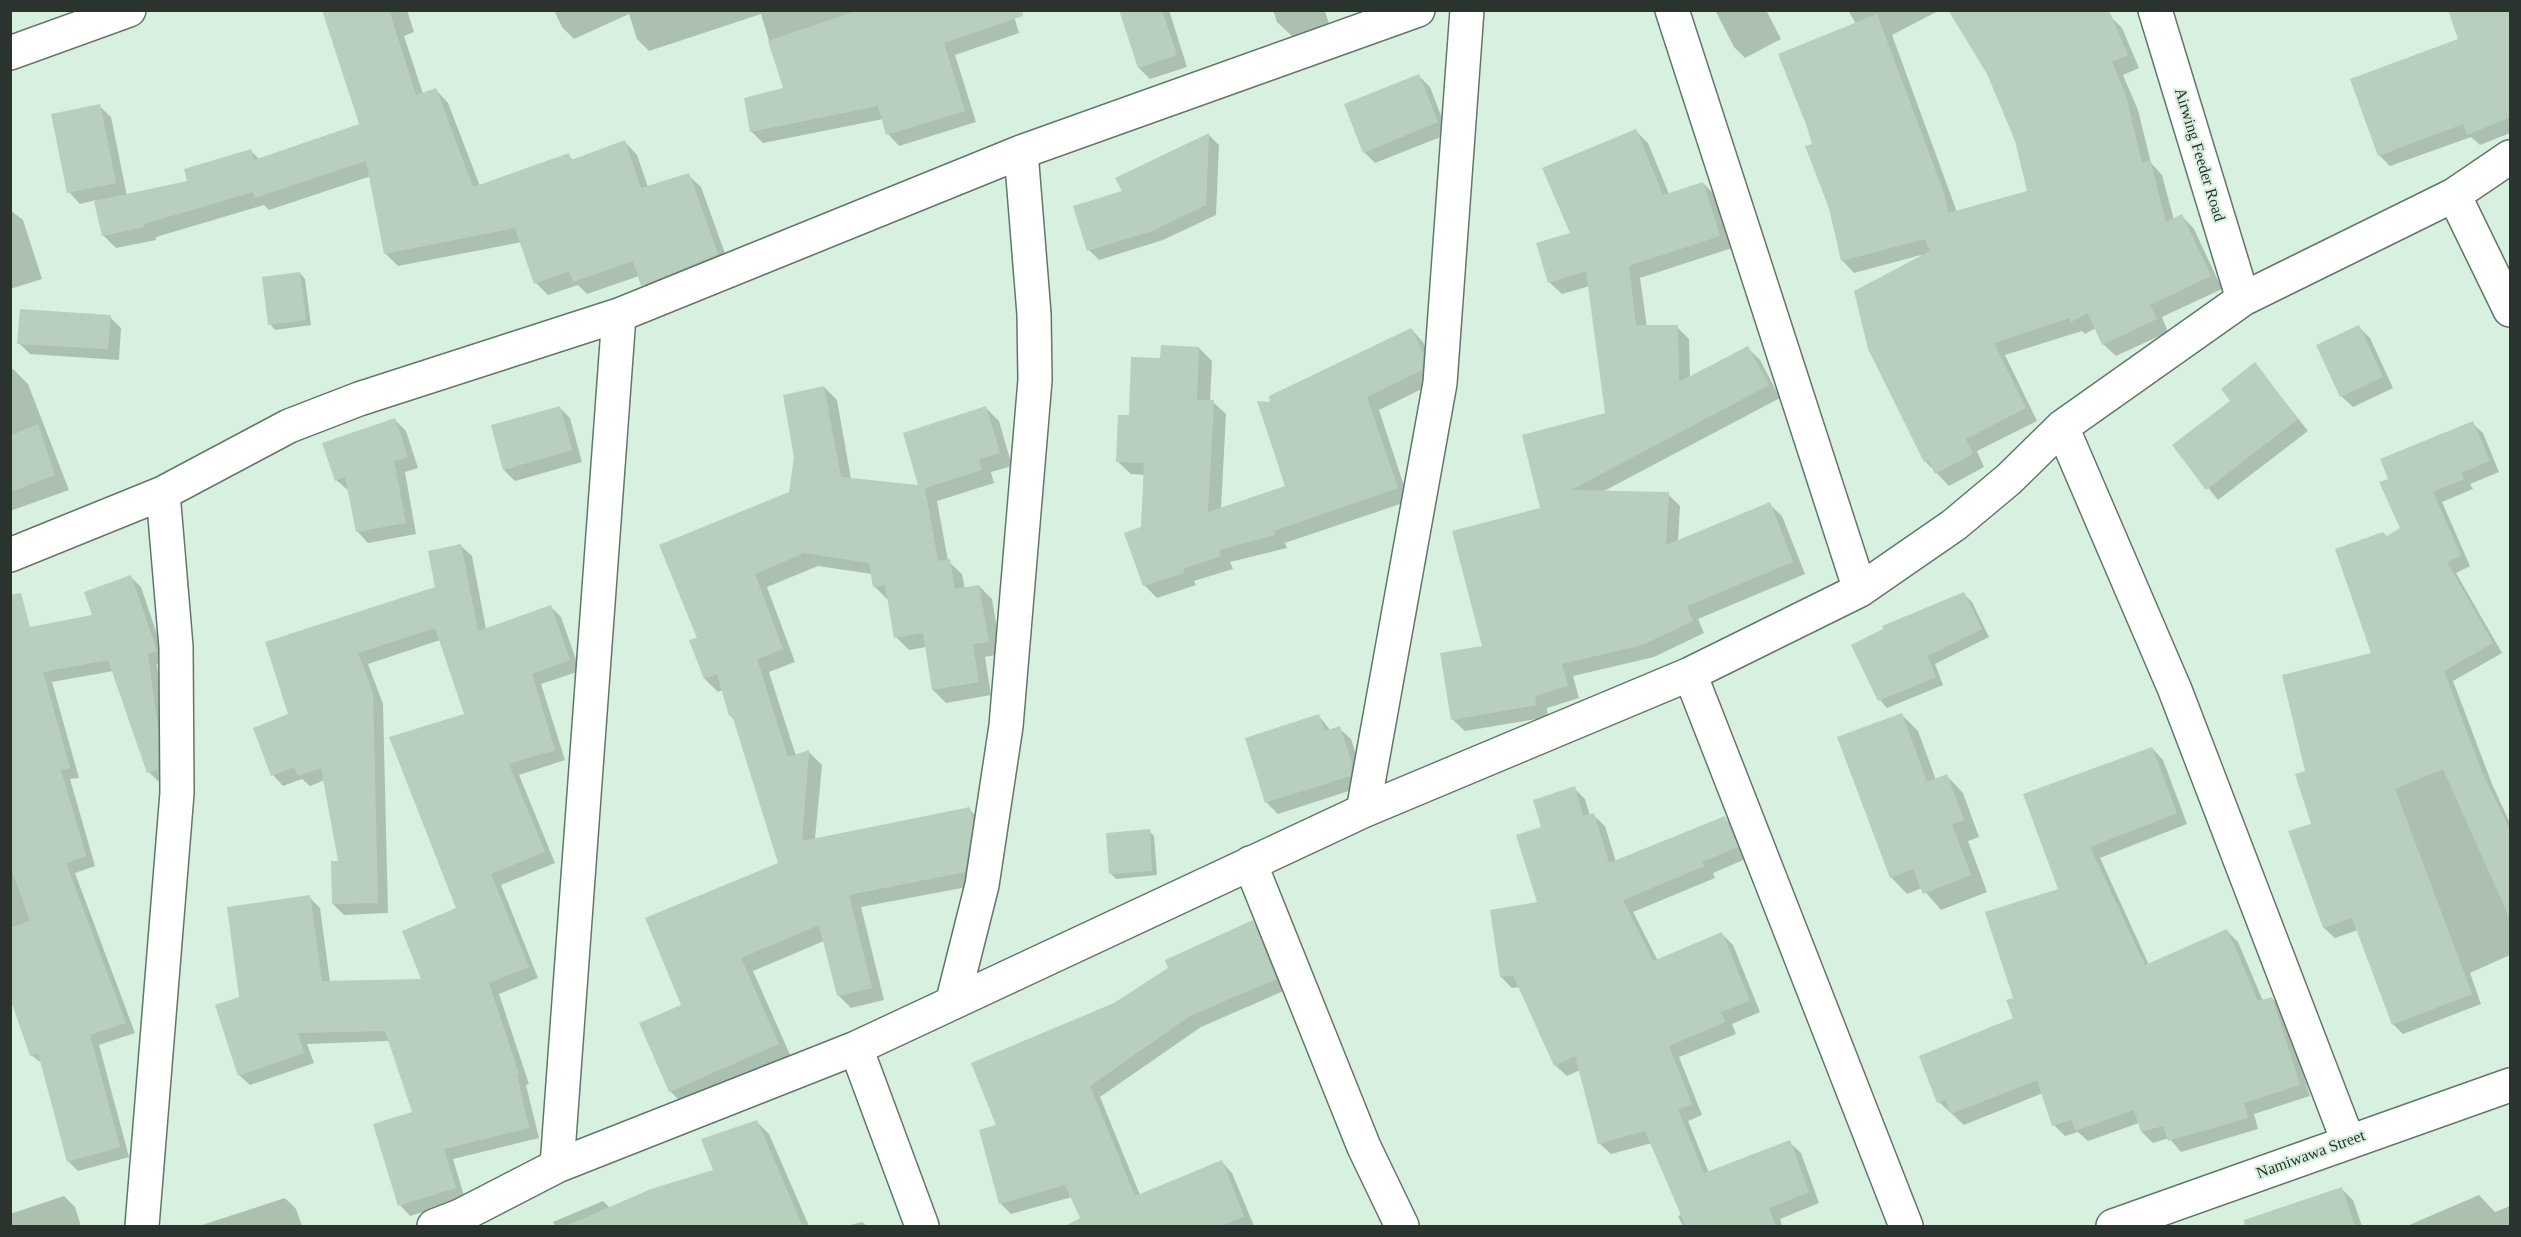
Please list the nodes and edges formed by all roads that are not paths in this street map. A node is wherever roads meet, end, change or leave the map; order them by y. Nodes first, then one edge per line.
1 (129, 10) edge
2 (1418, 10) edge
3 (1467, 10) edge
4 (1672, 10) edge
5 (2155, 10) edge
6 (10, 53) edge
7 (1021, 152) junction
8 (2511, 157) edge
9 (2454, 195) junction
10 (2243, 299) junction
11 (2511, 309) edge
12 (619, 315) junction
13 (2062, 427) junction
14 (163, 493) junction
15 (10, 555) edge
16 (1860, 590) junction
17 (1690, 674) junction
18 (1363, 811) junction
19 (1250, 863) junction
20 (953, 1000) junction
21 (856, 1048) junction
22 (2511, 1085) edge
23 (2348, 1141) junction
24 (557, 1166) junction
25 (452, 1223) edge
26 (142, 1227) edge
27 (922, 1227) edge
28 (1402, 1227) edge
29 (1906, 1227) edge
30 (2113, 1227) edge

1 - 6 street
2 - 7 street
3 - 18 street
4 - 16 street
5 - 10 street, Airwing Feeder Road
7 - 12 street
7 - 20 street
8 - 9 street
9 - 10 street
9 - 11 street
10 - 13 street
12 - 14 street
12 - 24 street
13 - 16 street
13 - 23 street
14 - 15 street
14 - 26 street
16 - 17 street
17 - 18 street
17 - 29 street
18 - 19 street
19 - 20 street
19 - 28 street
20 - 21 street
21 - 24 street
21 - 27 street
22 - 23 street, Namiwawa Street
23 - 30 street, Namiwawa Street
24 - 25 street

